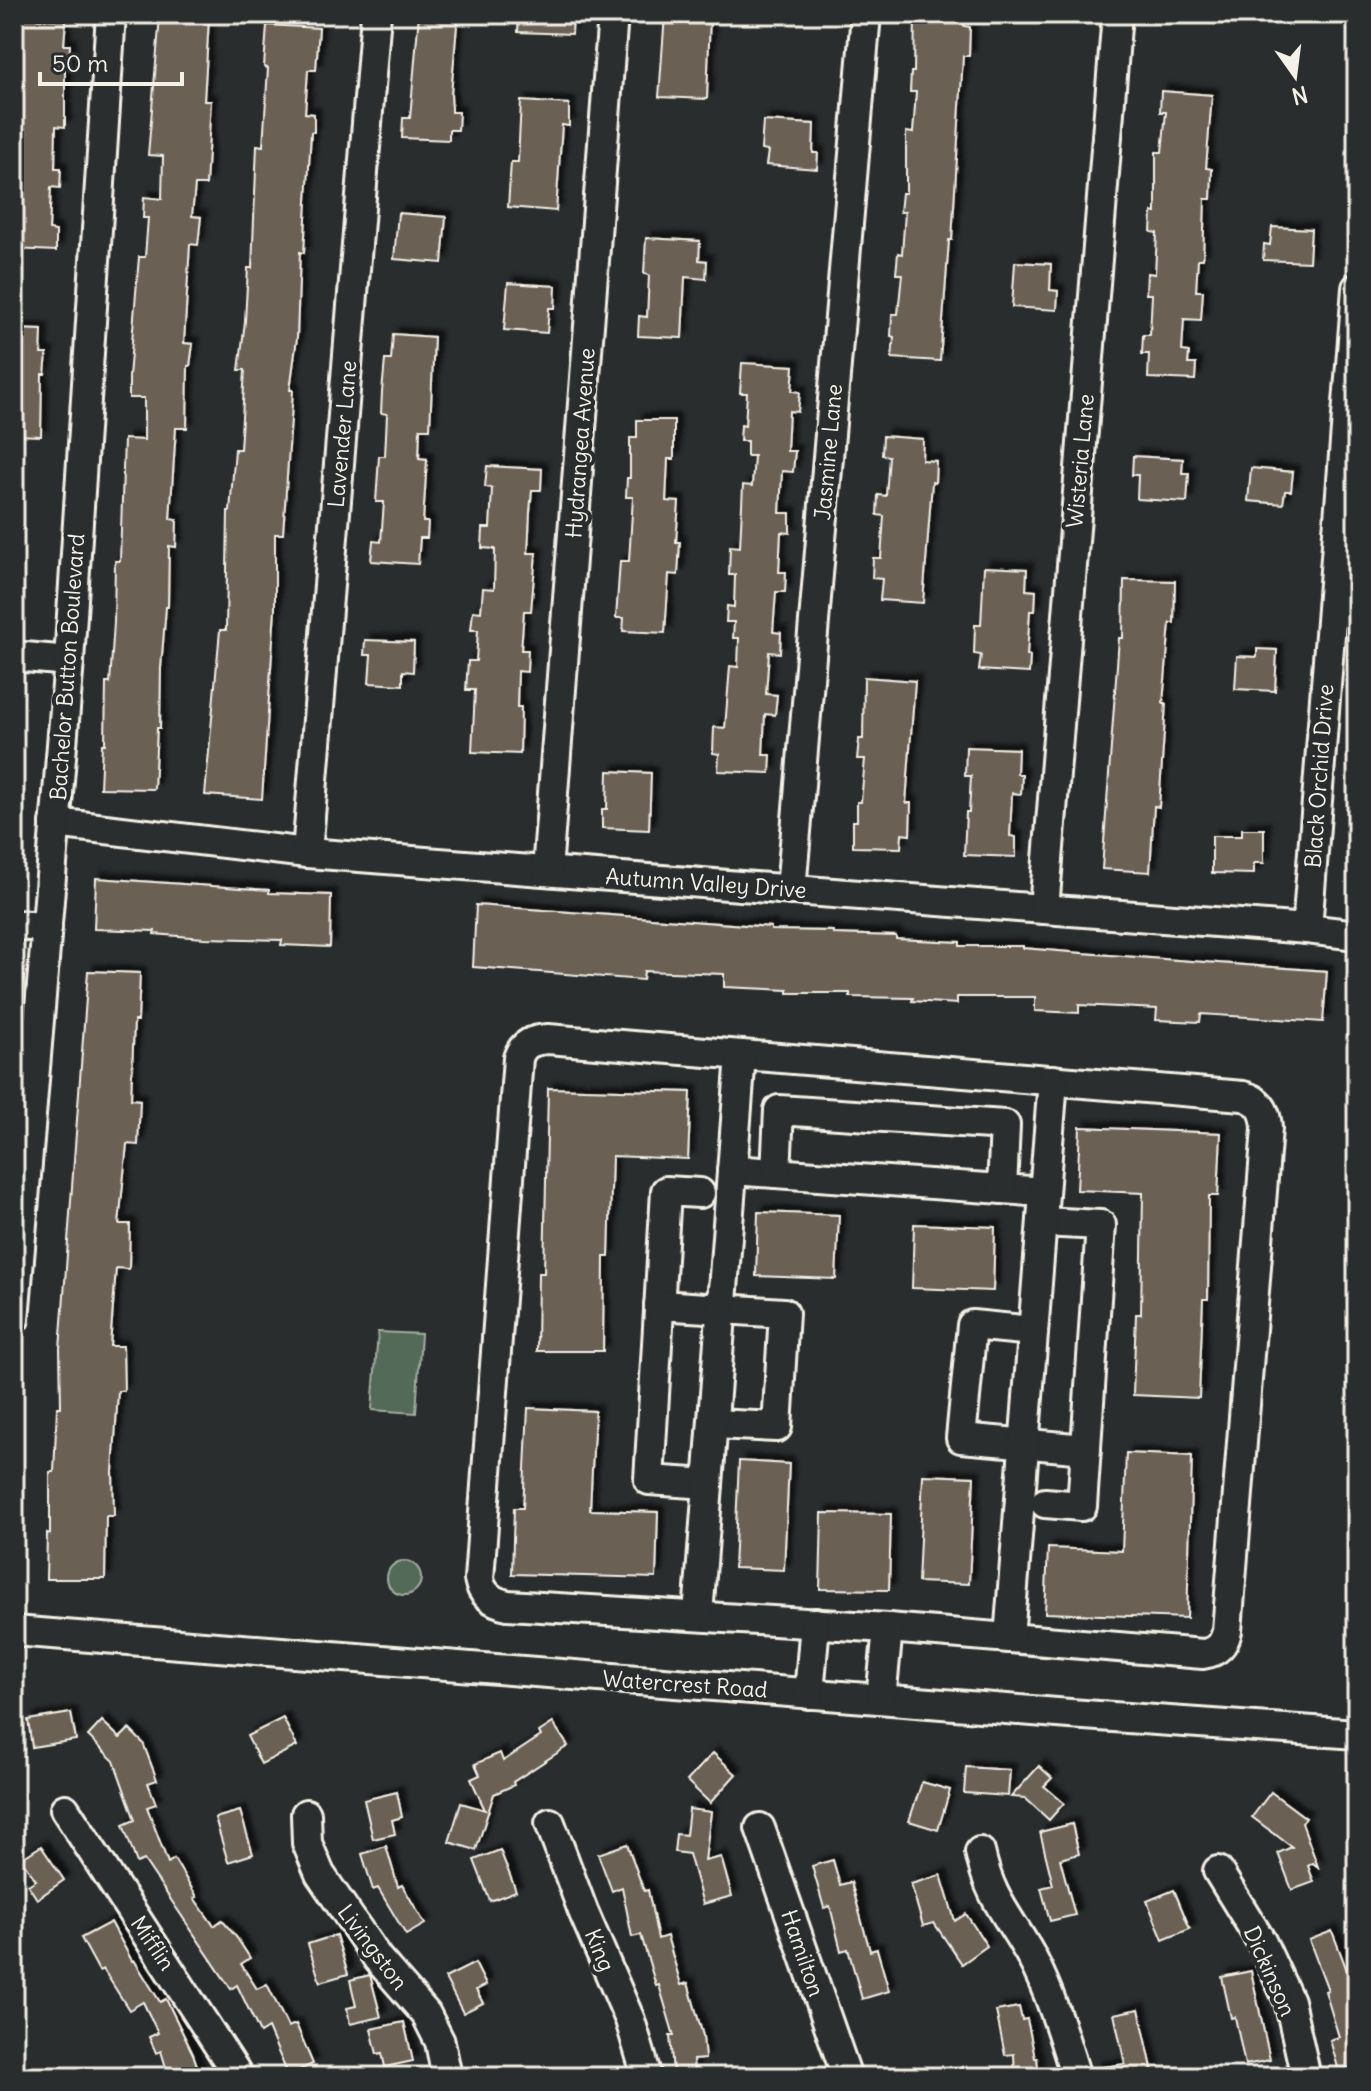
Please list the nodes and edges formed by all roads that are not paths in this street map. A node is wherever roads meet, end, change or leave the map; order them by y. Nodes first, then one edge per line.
1 (111, 14) edge
2 (376, 14) edge
3 (613, 14) edge
4 (866, 14) edge
5 (1117, 14) edge
6 (1357, 288) edge
7 (14, 656) edge
8 (69, 661) junction
9 (55, 823) junction
10 (307, 853) junction
11 (547, 871) junction
12 (791, 890) junction
13 (1044, 909) junction
14 (14, 925) edge
15 (47, 927) junction
16 (1307, 929) junction
17 (1357, 935) edge
18 (741, 1055) junction
19 (1053, 1080) junction
20 (732, 1170) junction
21 (776, 1173) junction
22 (19, 1188) edge
23 (1002, 1189) junction
24 (1044, 1192) junction
25 (700, 1193) dead end
26 (1042, 1222) junction
27 (659, 1305) junction
28 (721, 1310) junction
29 (14, 1319) edge
30 (1033, 1331) junction
31 (713, 1424) junction
32 (1025, 1443) junction
33 (1086, 1449) junction
34 (708, 1484) junction
35 (1045, 1503) dead end
36 (698, 1615) junction
37 (815, 1623) junction
38 (888, 1628) junction
39 (14, 1631) edge
40 (1009, 1638) junction
41 (809, 1694) junction
42 (881, 1699) junction
43 (1357, 1734) edge
44 (65, 1809) dead end
45 (306, 1814) dead end
46 (550, 1823) dead end
47 (760, 1828) dead end
48 (980, 1852) dead end
49 (1218, 1871) dead end
50 (239, 2077) edge
51 (447, 2077) edge
52 (647, 2077) edge
53 (847, 2077) edge
54 (1076, 2077) edge
55 (1306, 2077) edge

1 - 8 street, Bachelor Button Boulevard
2 - 10 street, Lavender Lane
3 - 11 street, Hydrangea Avenue
4 - 12 street, Jasmine Lane
5 - 13 street, Wisteria Lane
6 - 16 street, Black Orchid Drive
7 - 8 street
8 - 9 street, Bachelor Button Boulevard
9 - 10 street, Autumn Valley Drive
9 - 15 street, Bachelor Button Boulevard
10 - 11 street, Autumn Valley Drive
11 - 12 street, Autumn Valley Drive
12 - 13 street, Autumn Valley Drive
13 - 16 street, Autumn Valley Drive
14 - 15 street
15 - 22 street, Bachelor Button Boulevard
16 - 17 street, Autumn Valley Drive
18 - 19 street
18 - 20 street
18 - 36 street
19 - 24 street
19 - 40 street
20 - 21 street
20 - 28 street
21 - 23 street
21 - 23 street
22 - 29 street, Bachelor Button Boulevard
23 - 24 street
24 - 26 street
25 - 27 street
26 - 30 street
26 - 33 street
27 - 28 street
27 - 34 street
28 - 31 street
28 - 31 street
30 - 32 street
30 - 32 street
31 - 34 street
32 - 33 street
32 - 40 street
33 - 35 street
34 - 36 street
36 - 37 street
37 - 38 street
37 - 41 street
38 - 40 street
38 - 42 street
39 - 41 street, Watercrest Road
41 - 42 street, Watercrest Road
42 - 43 street, Watercrest Road
44 - 50 street, Mifflin
45 - 51 street, Livingston
46 - 52 street, King
47 - 53 street, Hamilton
48 - 54 street
49 - 55 street, Dickinson

